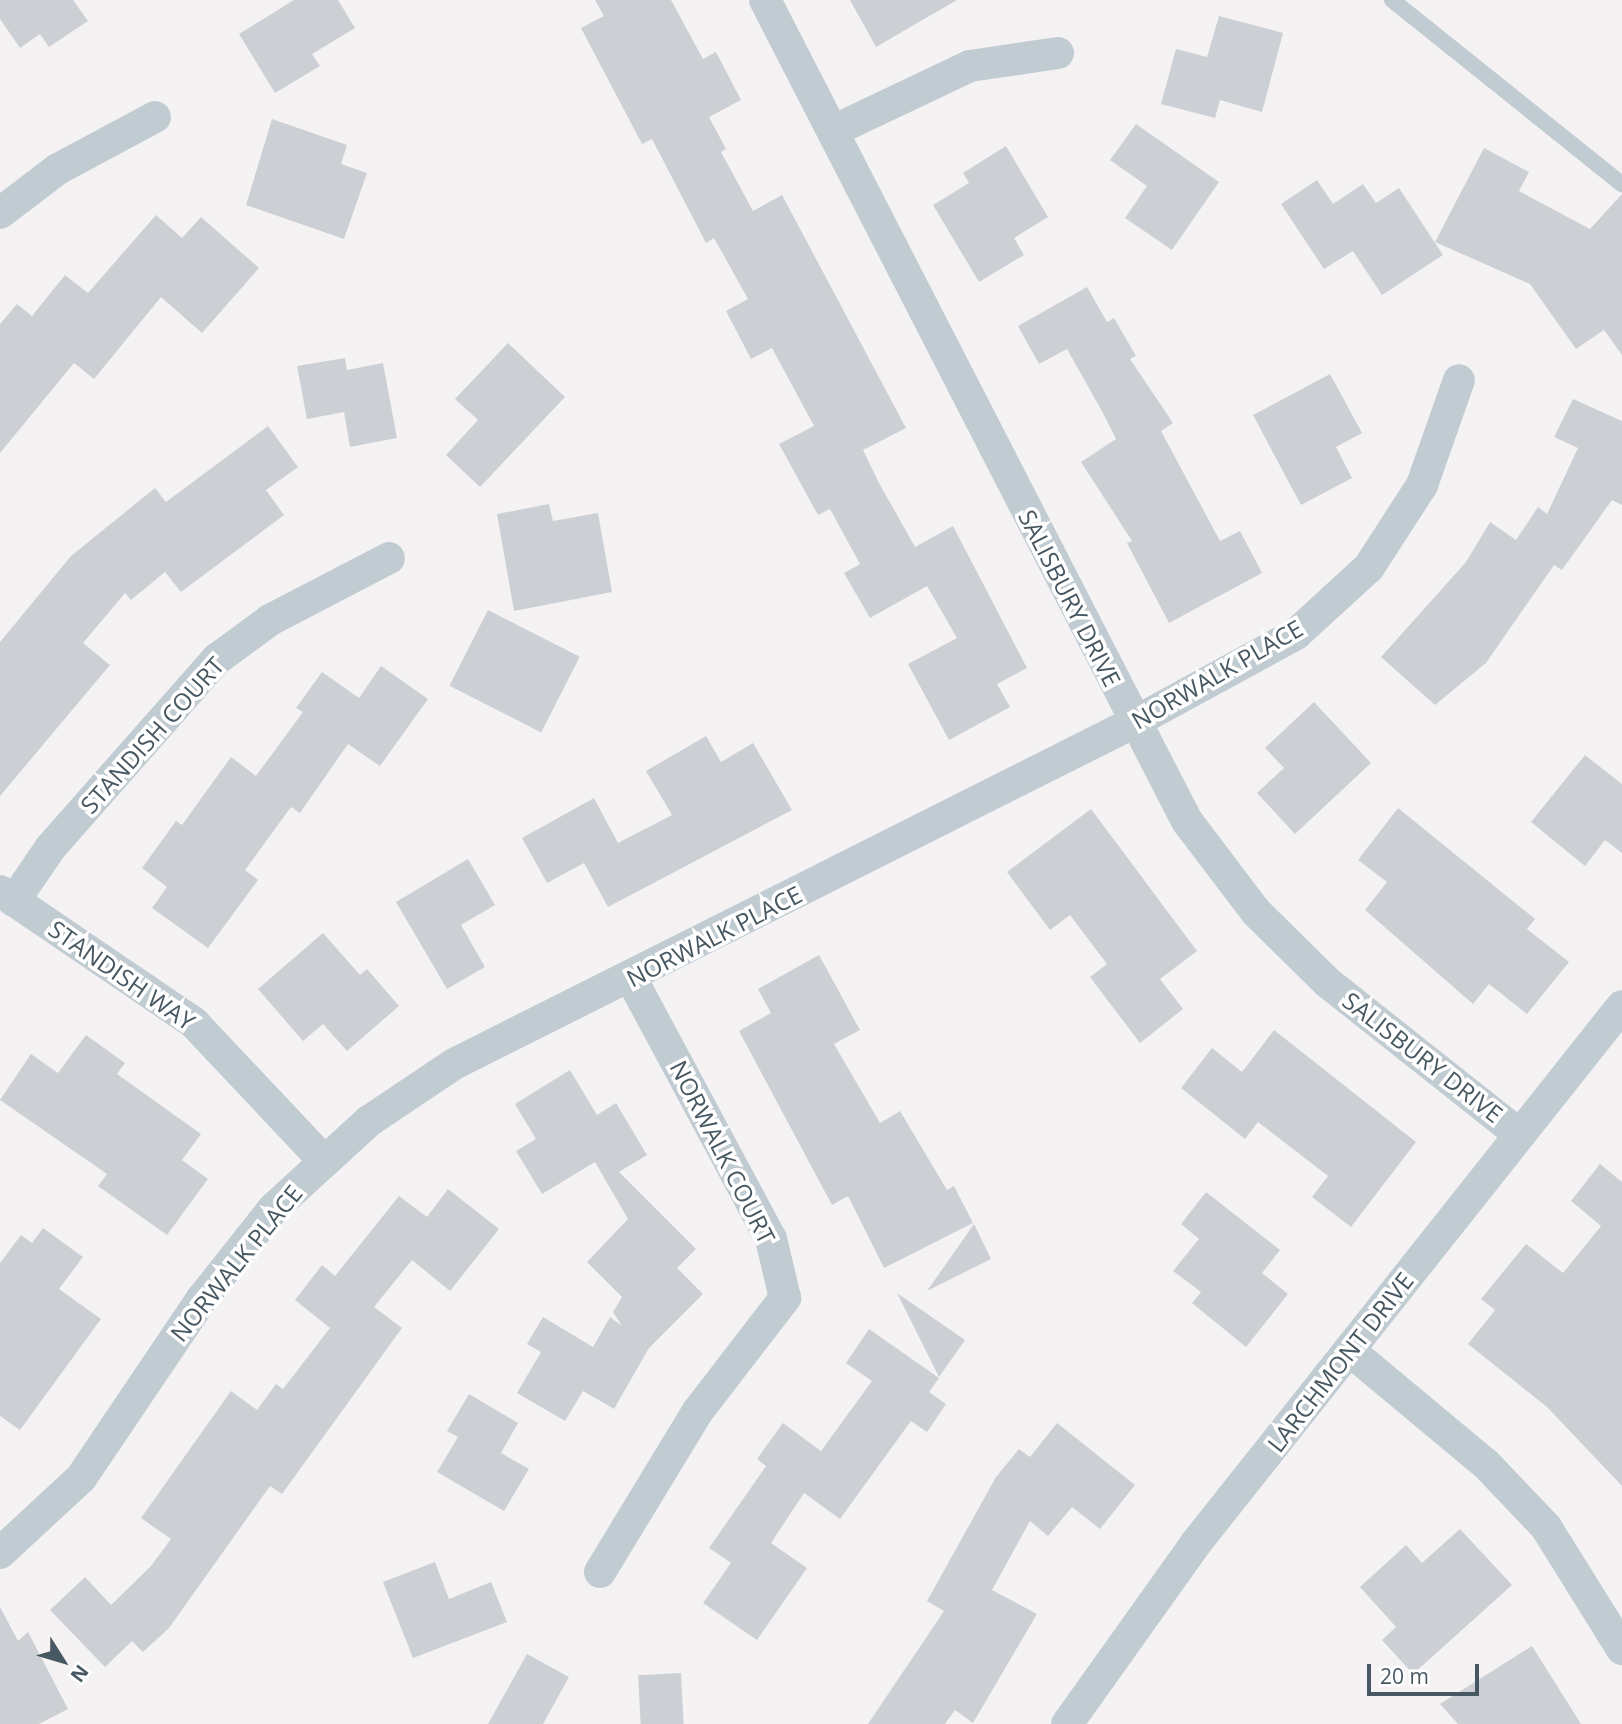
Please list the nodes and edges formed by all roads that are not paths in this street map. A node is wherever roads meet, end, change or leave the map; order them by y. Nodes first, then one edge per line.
1 (765, 0) edge
2 (1392, 0) edge
3 (1059, 53) dead end
4 (155, 117) dead end
5 (833, 131) junction
6 (1622, 184) edge
7 (0, 213) edge
8 (1459, 380) dead end
9 (389, 558) dead end
10 (1133, 723) junction
11 (7, 896) edge
12 (631, 978) junction
13 (1622, 1006) edge
14 (1520, 1135) junction
15 (323, 1160) junction
16 (1349, 1350) junction
17 (0, 1553) edge
18 (600, 1572) dead end
19 (1622, 1649) edge
20 (1067, 1724) edge

1 - 5 street, SALISBURY DRIVE
2 - 6 lane
3 - 5 street
4 - 7 street
5 - 10 street, SALISBURY DRIVE
8 - 10 street, NORWALK PLACE
9 - 11 street, STANDISH COURT
10 - 12 street, NORWALK PLACE
10 - 14 street, SALISBURY DRIVE
11 - 15 street, STANDISH WAY
12 - 15 street, NORWALK PLACE
12 - 18 street, NORWALK COURT
13 - 14 street, LARCHMONT DRIVE
14 - 16 street, LARCHMONT DRIVE
15 - 17 street, NORWALK PLACE
16 - 19 street
16 - 20 street, LARCHMONT DRIVE

